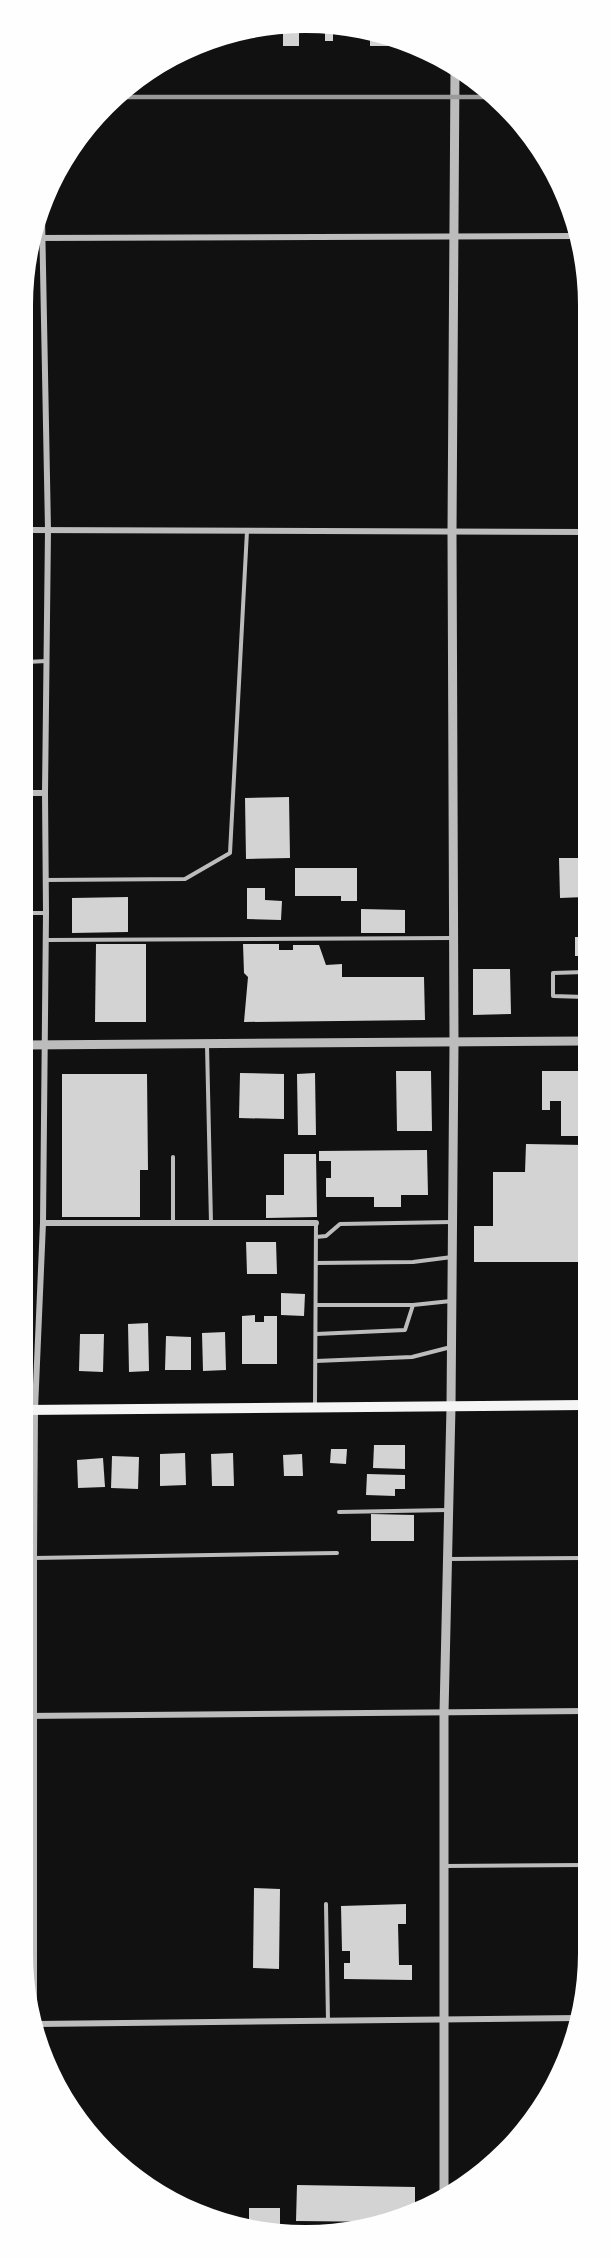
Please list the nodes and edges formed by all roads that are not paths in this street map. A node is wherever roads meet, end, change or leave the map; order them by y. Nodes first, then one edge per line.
1 (455, 78) edge
2 (455, 236) junction
3 (569, 236) edge
4 (42, 238) joint
5 (33, 530) edge
6 (48, 530) junction
7 (247, 531) junction
8 (452, 532) junction
9 (578, 532) edge
10 (46, 661) junction
11 (33, 662) edge
12 (33, 793) edge
13 (45, 793) junction
14 (45, 880) junction
15 (33, 913) edge
16 (46, 913) junction
17 (454, 938) junction
18 (45, 940) junction
19 (578, 972) edge
20 (578, 997) edge
21 (578, 1041) edge
22 (207, 1044) junction
23 (454, 1044) junction
24 (33, 1045) edge
25 (45, 1045) junction
26 (173, 1157) dead end
27 (452, 1222) junction
28 (43, 1223) junction
29 (172, 1223) junction
30 (211, 1223) junction
31 (316, 1223) joint
32 (316, 1237) junction
33 (452, 1257) junction
34 (316, 1263) junction
35 (452, 1300) junction
36 (316, 1305) junction
37 (413, 1305) junction
38 (316, 1334) junction
39 (451, 1347) junction
40 (316, 1361) junction
41 (33, 1366) edge
42 (578, 1405) edge
43 (451, 1407) junction
44 (315, 1408) junction
45 (33, 1409) edge
46 (448, 1510) junction
47 (339, 1512) dead end
48 (33, 1521) edge
49 (337, 1553) dead end
50 (34, 1558) junction
51 (578, 1558) edge
52 (447, 1559) junction
53 (33, 1637) edge
54 (578, 1711) edge
55 (444, 1713) junction
56 (33, 1716) edge
57 (33, 1864) edge
58 (578, 1865) edge
59 (444, 1866) junction
60 (326, 1904) dead end
61 (34, 1964) edge
62 (570, 2018) edge
63 (445, 2019) junction
64 (328, 2020) junction
65 (42, 2024) edge
66 (447, 2185) edge

1 - 2 street
2 - 3 street
2 - 4 street
2 - 8 street
4 - 6 street
5 - 6 street
6 - 7 street
6 - 10 street
7 - 8 street
7 - 14 lane
8 - 9 street
8 - 17 street
10 - 11 lane
10 - 13 street
12 - 13 street
13 - 14 street
14 - 16 street
15 - 16 lane
16 - 18 street
17 - 18 lane
17 - 23 street
18 - 25 street
19 - 20 lane
21 - 23 street
22 - 23 street
22 - 25 street
22 - 30 lane
23 - 27 street
24 - 25 street
25 - 28 street
26 - 29 lane
27 - 32 lane
27 - 33 street
28 - 29 street
28 - 41 street
29 - 30 street
30 - 31 street
31 - 32 lane
32 - 34 lane
33 - 34 lane
33 - 35 street
34 - 36 lane
35 - 37 lane
35 - 39 street
36 - 37 lane
36 - 38 lane
37 - 38 lane
38 - 40 lane
39 - 40 lane
39 - 43 street
40 - 44 lane
42 - 43 main road
43 - 44 main road
43 - 46 street
44 - 45 main road
46 - 47 lane
46 - 52 street
48 - 50 street
49 - 50 lane
50 - 53 street
51 - 52 lane
52 - 55 street
54 - 55 street
55 - 56 street
55 - 59 street
57 - 61 street
58 - 59 lane
59 - 63 street
60 - 64 lane
62 - 63 street
63 - 64 street
63 - 66 street
64 - 65 street

